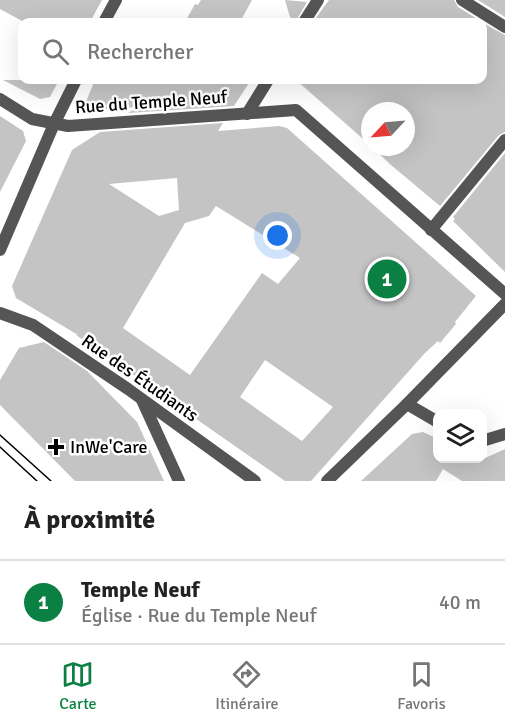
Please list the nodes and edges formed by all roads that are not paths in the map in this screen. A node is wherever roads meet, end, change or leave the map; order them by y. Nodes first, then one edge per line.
1 (116, 0) edge
2 (318, 0) edge
3 (462, 0) edge
4 (106, 18) edge
5 (306, 18) edge
6 (505, 27) edge
7 (74, 84) edge
8 (266, 84) edge
9 (0, 99) edge
10 (247, 114) junction
11 (54, 124) junction
12 (505, 140) edge
13 (431, 230) junction
14 (0, 250) edge
15 (505, 294) edge
16 (505, 304) edge
17 (0, 313) edge
18 (141, 399) junction
19 (407, 404) junction
20 (433, 419) edge
21 (505, 434) edge
22 (487, 440) edge
23 (180, 481) edge
24 (255, 481) edge
25 (327, 481) edge

1 - 4 street
2 - 5 street
3 - 6 street
7 - 11 street
8 - 10 street
9 - 11 street, Rue du Temple Neuf
10 - 11 street, Rue du Temple Neuf
10 - 13 street, Rue du Temple Neuf
11 - 14 street
12 - 13 street
13 - 15 street, Rue du Temple Neuf
16 - 19 street
17 - 18 street, Rue des Étudiants
18 - 23 street
18 - 24 street, Rue des Étudiants
19 - 20 street
19 - 25 street
21 - 22 street

